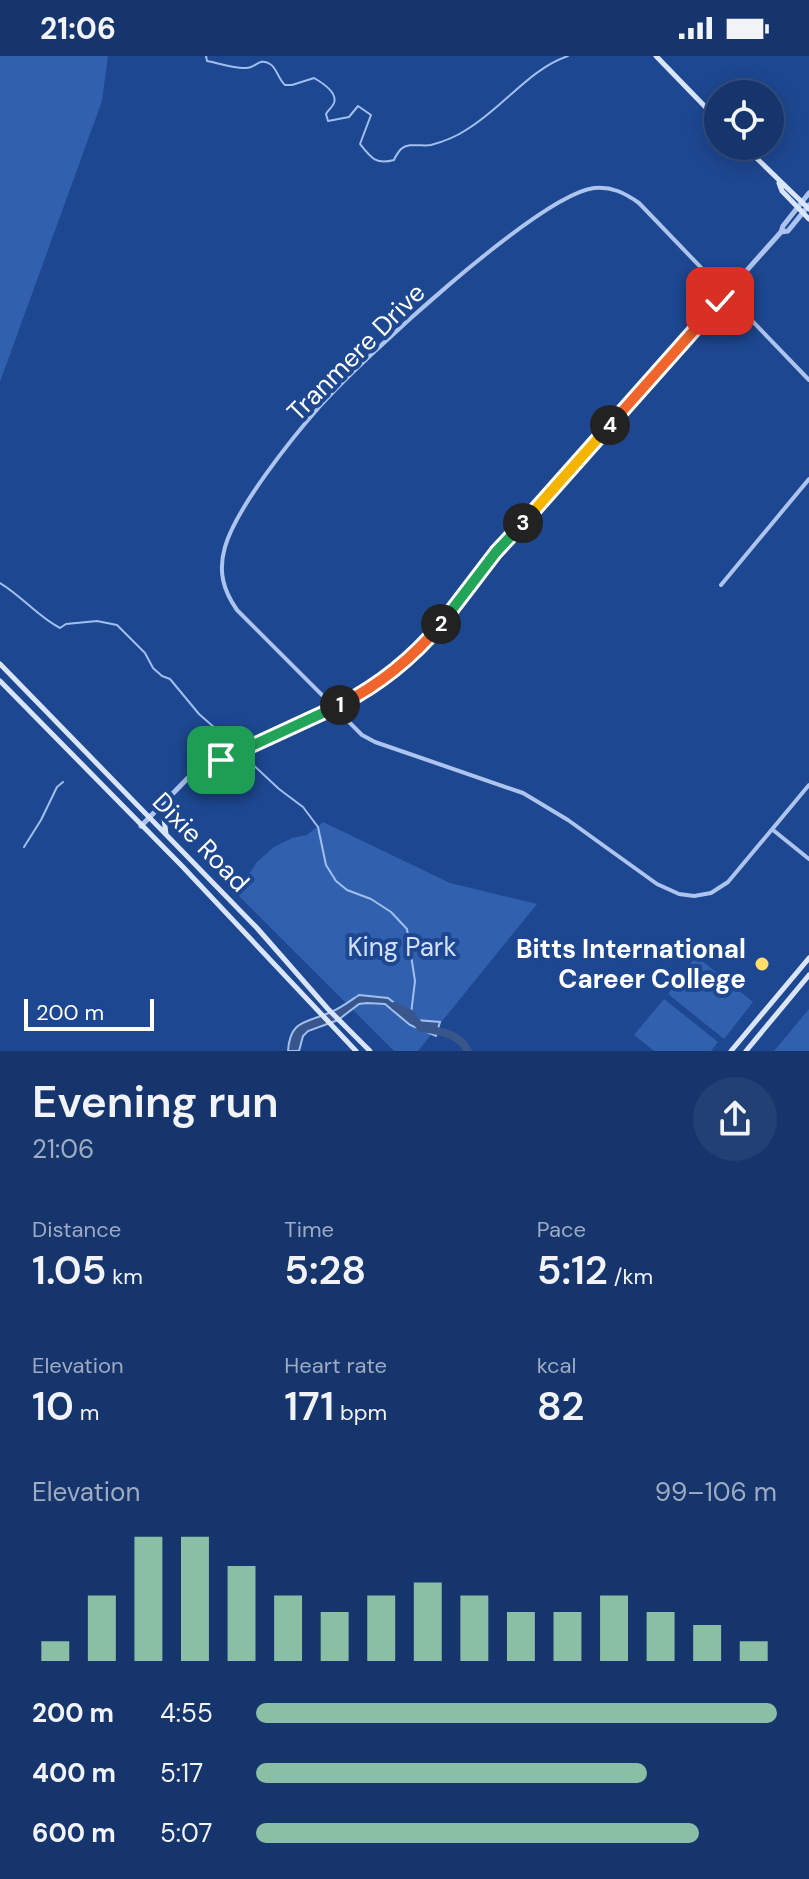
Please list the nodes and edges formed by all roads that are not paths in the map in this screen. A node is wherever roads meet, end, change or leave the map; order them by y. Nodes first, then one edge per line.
1 (656, 56) edge
2 (704, 106) edge
3 (758, 160) edge
4 (809, 193) edge
5 (805, 207) edge
6 (809, 219) edge
7 (726, 294) junction
8 (809, 380) edge
9 (809, 479) edge
10 (721, 585) dead end
11 (0, 664) edge
12 (0, 681) edge
13 (333, 709) junction
14 (809, 785) edge
15 (162, 803) junction
16 (150, 818) junction
17 (141, 826) junction
18 (773, 830) junction
19 (167, 835) junction
20 (809, 859) edge
21 (809, 958) edge
22 (809, 975) edge
23 (356, 1051) edge
24 (370, 1051) edge
25 (731, 1051) edge
26 (746, 1051) edge

1 - 2 main road
3 - 5 main road
4 - 5 street
5 - 6 main road
5 - 7 street
7 - 8 street, Tranmere Drive
7 - 13 street
7 - 13 street, Tranmere Drive
9 - 10 street
11 - 16 main road, Dixie Road
12 - 17 main road, Dixie Road
13 - 15 street
13 - 18 street, Tranmere Drive
14 - 18 street, Tranmere Drive
15 - 16 street
15 - 19 main road
16 - 17 street
16 - 19 main road, Dixie Road
17 - 23 main road, Dixie Road
18 - 20 street
19 - 24 main road, Dixie Road
21 - 25 main road
22 - 26 main road

